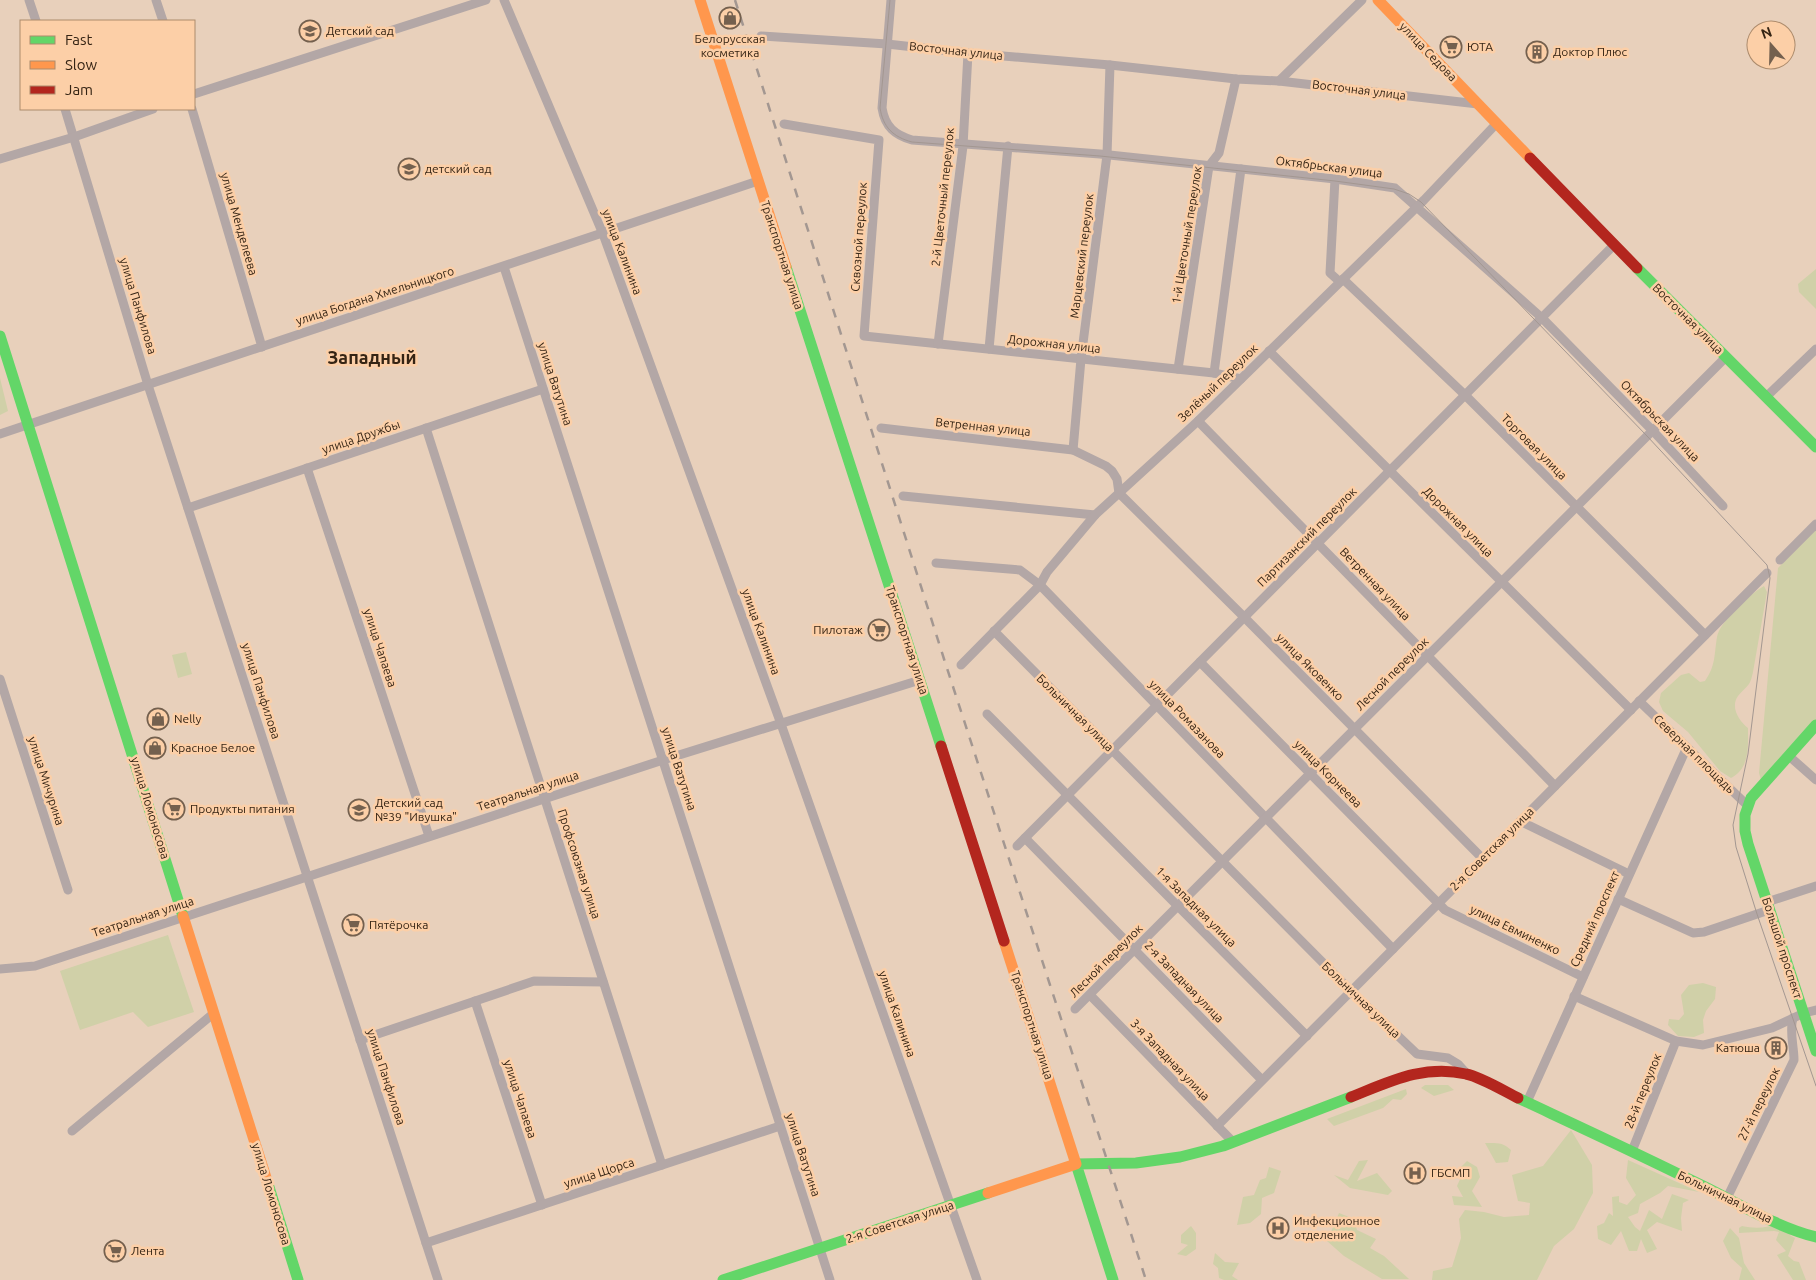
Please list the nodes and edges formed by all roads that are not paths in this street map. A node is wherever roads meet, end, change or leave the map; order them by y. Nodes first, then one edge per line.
1 (29, 0) edge
2 (156, 0) edge
3 (486, 0) edge
4 (504, 0) edge
5 (700, 0) edge
6 (892, 0) edge
7 (1362, 0) edge
8 (1378, 0) edge
9 (36, 20) edge
10 (163, 20) edge
11 (760, 36) dead end
12 (887, 44) junction
13 (968, 53) junction
14 (1110, 65) junction
15 (1236, 79) junction
16 (1279, 81) junction
17 (195, 94) edge
18 (1478, 104) junction
19 (65, 110) edge
20 (150, 110) edge
21 (192, 110) edge
22 (1497, 123) junction
23 (784, 124) dead end
24 (74, 137) junction
25 (963, 144) junction
26 (1008, 146) junction
27 (1106, 155) junction
28 (0, 159) edge
29 (1209, 166) junction
30 (1241, 169) junction
31 (1335, 180) junction
32 (758, 181) junction
33 (1417, 207) junction
34 (603, 234) junction
35 (1614, 245) junction
36 (504, 267) junction
37 (1342, 280) junction
38 (1542, 318) junction
39 (0, 336) edge
40 (864, 336) joint
41 (938, 344) junction
42 (262, 347) junction
43 (989, 349) junction
44 (1816, 349) edge
45 (1269, 351) junction
46 (1726, 357) junction
47 (1081, 359) junction
48 (1178, 369) junction
49 (1214, 373) junction
50 (1241, 379) junction
51 (148, 385) junction
52 (543, 389) junction
53 (1465, 395) junction
54 (1766, 397) junction
55 (1198, 421) junction
56 (29, 425) junction
57 (426, 428) junction
58 (881, 428) dead end
59 (1653, 431) junction
60 (0, 434) edge
61 (1816, 447) edge
62 (1073, 450) junction
63 (307, 468) junction
64 (1390, 471) junction
65 (1119, 493) junction
66 (903, 496) dead end
67 (1576, 506) junction
68 (1723, 506) dead end
69 (188, 508) junction
70 (1095, 515) junction
71 (1816, 524) edge
72 (1318, 543) junction
73 (1780, 560) dead end
74 (936, 563) dead end
75 (1767, 573) dead end
76 (1501, 582) junction
77 (1040, 585) junction
78 (1244, 617) junction
79 (994, 631) junction
80 (1705, 635) junction
81 (1428, 656) junction
82 (1200, 662) junction
83 (961, 665) dead end
84 (0, 679) edge
85 (920, 680) junction
86 (1639, 701) junction
87 (1156, 706) junction
88 (1630, 710) junction
89 (986, 714) dead end
90 (781, 724) junction
91 (1816, 725) edge
92 (1354, 729) junction
93 (1687, 747) junction
94 (1112, 750) junction
95 (1789, 756) junction
96 (663, 760) junction
97 (1310, 774) junction
98 (1816, 780) edge
99 (1555, 786) junction
100 (1068, 795) junction
101 (545, 799) junction
102 (1748, 806) junction
103 (1266, 818) junction
104 (1520, 821) junction
105 (429, 836) junction
106 (1025, 838) junction
107 (1748, 844) joint
108 (1017, 846) dead end
109 (1482, 859) junction
110 (1223, 861) junction
111 (1629, 874) junction
112 (307, 876) junction
113 (1816, 886) edge
114 (68, 890) dead end
115 (1618, 899) junction
116 (1438, 904) junction
117 (1178, 906) junction
118 (1768, 906) junction
119 (184, 916) junction
120 (1393, 949) junction
121 (1134, 950) junction
122 (0, 969) edge
123 (1583, 977) junction
124 (603, 982) junction
125 (1351, 991) junction
126 (1090, 995) junction
127 (1574, 996) junction
128 (475, 1001) junction
129 (1075, 1010) dead end
130 (1816, 1010) edge
131 (214, 1013) junction
132 (1798, 1016) junction
133 (1307, 1036) junction
134 (360, 1040) junction
135 (1676, 1041) junction
136 (1816, 1051) edge
137 (1468, 1074) junction
138 (1262, 1080) junction
139 (1527, 1102) junction
140 (780, 1126) junction
141 (1217, 1126) junction
142 (72, 1131) dead end
143 (1233, 1142) junction
144 (1632, 1151) junction
145 (1076, 1164) junction
146 (662, 1165) junction
147 (1727, 1198) junction
148 (542, 1205) junction
149 (951, 1205) junction
150 (1816, 1237) edge
151 (426, 1243) junction
152 (820, 1248) junction
153 (298, 1280) edge
154 (438, 1280) edge
155 (723, 1280) edge
156 (830, 1280) edge
157 (977, 1280) edge
158 (1113, 1280) edge

1 - 9 street
2 - 10 street
3 - 17 street
4 - 34 street, улица Калинина
5 - 32 main road, Транспортная улица
6 - 12 street
7 - 16 street
8 - 18 main road, улица Седова
11 - 12 street, Восточная улица
12 - 13 street, Восточная улица
12 - 25 street, Октябрьская улица
13 - 14 street, Восточная улица
13 - 25 street, 2-й Цветочный переулок
14 - 15 street, Восточная улица
14 - 27 street, Марцевский переулок
15 - 16 street, Восточная улица
15 - 29 street, 1-й Цветочный переулок
16 - 18 street, Восточная улица
18 - 22 main road, Восточная улица
19 - 24 street, улица Панфилова
20 - 24 street
21 - 42 street, улица Менделеева
22 - 33 street, Зелёный переулок
22 - 35 main road, Восточная улица
23 - 40 street, Сквозной переулок
24 - 28 street
24 - 51 street, улица Панфилова
25 - 26 street, Октябрьская улица
25 - 41 street, 2-й Цветочный переулок
26 - 27 street, Октябрьская улица
26 - 43 street
27 - 29 street, Октябрьская улица
27 - 47 street, Марцевский переулок
29 - 30 street, Октябрьская улица
29 - 48 street, 1-й Цветочный переулок
30 - 31 street, Октябрьская улица
30 - 49 street
31 - 33 street, Октябрьская улица
31 - 37 street, Торговая улица
32 - 34 street, улица Богдана Хмельницкого
32 - 85 main road, Транспортная улица
33 - 37 street, Зелёный переулок
33 - 38 street, Октябрьская улица
34 - 36 street, улица Богдана Хмельницкого
34 - 90 street, улица Калинина
35 - 38 street, Партизанский переулок
35 - 46 main road, Восточная улица
36 - 42 street, улица Богдана Хмельницкого
36 - 52 street, улица Ватутина
37 - 45 street, Зелёный переулок
37 - 53 street, Торговая улица
38 - 53 street, Партизанский переулок
38 - 59 street, Октябрьская улица
39 - 56 main road, улица Ломоносова
40 - 41 street, Дорожная улица
41 - 43 street, Дорожная улица
42 - 51 street, улица Богдана Хмельницкого
43 - 47 street, Дорожная улица
44 - 54 street
45 - 50 street, Зелёный переулок
45 - 64 street, Дорожная улица
46 - 54 main road, Восточная улица
46 - 59 street, Лесной переулок
47 - 48 street, Дорожная улица
47 - 62 street, Марцевский переулок
48 - 49 street, Дорожная улица
49 - 50 street, Дорожная улица
50 - 55 street, Зелёный переулок
51 - 56 street, улица Богдана Хмельницкого
51 - 69 street, улица Панфилова
52 - 57 street, улица Дружбы
52 - 96 street, улица Ватутина
53 - 64 street, Партизанский переулок
53 - 67 street, Торговая улица
54 - 61 main road, Восточная улица
55 - 65 street, Зелёный переулок
55 - 72 street, Ветренная улица
56 - 60 street, улица Богдана Хмельницкого
56 - 119 main road, улица Ломоносова
57 - 63 street, улица Дружбы
57 - 101 street, Профсоюзная улица
58 - 62 street, Ветренная улица
59 - 67 street, Лесной переулок
59 - 68 street, Октябрьская улица
62 - 65 street, Ветренная улица
63 - 69 street, улица Дружбы
63 - 105 street, улица Чапаева
64 - 72 street, Партизанский переулок
64 - 76 street, Дорожная улица
65 - 70 street, Зелёный переулок
65 - 78 street, улица Яковенко
66 - 70 street
67 - 76 street, Лесной переулок
67 - 80 street, Торговая улица
69 - 112 street, улица Панфилова
70 - 77 street, Зелёный переулок
71 - 73 street
72 - 78 street, Партизанский переулок
72 - 81 street, Ветренная улица
74 - 77 street, улица Ромазанова
75 - 80 street, 2-я Советская улица
76 - 81 street, Лесной переулок
76 - 88 street, Дорожная улица
77 - 79 street, Зелёный переулок
77 - 87 street, улица Ромазанова
78 - 82 street, Партизанский переулок
78 - 92 street, улица Яковенко
79 - 83 street, Зелёный переулок
79 - 94 street, Больничная улица
80 - 86 street, 2-я Советская улица
81 - 92 street, Лесной переулок
81 - 99 street, Ветренная улица
82 - 87 street, Партизанский переулок
82 - 97 street, улица Корнеева
84 - 114 street, улица Мичурина
85 - 90 street, Театральная улица
85 - 145 main road, Транспортная улица
86 - 88 street, 2-я Советская улица
86 - 93 street, Северная площадь
87 - 94 street, Партизанский переулок
87 - 103 street, улица Ромазанова
88 - 99 street, 2-я Советская улица
89 - 100 street, 1-я Западная улица
90 - 96 street, Театральная улица
90 - 149 street, улица Калинина
91 - 95 main road, Северная площадь
92 - 97 street, Лесной переулок
92 - 109 street, улица Яковенко
93 - 102 street, Северная площадь
93 - 111 street, Средний проспект
94 - 100 street, Партизанский переулок
94 - 110 street, Больничная улица
95 - 98 street
95 - 102 main road, Северная площадь
96 - 101 street, Театральная улица
96 - 140 street, улица Ватутина
97 - 103 street, Лесной переулок
97 - 116 street, улица Корнеева
99 - 104 street, 2-я Советская улица
100 - 106 street, Партизанский переулок
100 - 117 street, 1-я Западная улица
101 - 105 street, Театральная улица
101 - 124 street, Профсоюзная улица
102 - 107 main road, Северная площадь
103 - 110 street, Лесной переулок
103 - 120 street, улица Ромазанова
104 - 109 street, 2-я Советская улица
104 - 111 street
105 - 112 street, Театральная улица
106 - 108 street, Партизанский переулок
106 - 121 street, 2-я Западная улица
107 - 118 main road, Большой проспект
109 - 116 street, 2-я Советская улица
110 - 117 street, Лесной переулок
110 - 125 street, Больничная улица
111 - 115 street, Средний проспект
112 - 119 street, Театральная улица
112 - 134 street, улица Панфилова
113 - 118 street
115 - 118 street
115 - 123 street, Средний проспект
116 - 120 street, 2-я Советская улица
116 - 123 street, улица Евминенко
117 - 121 street, Лесной переулок
117 - 133 street, 1-я Западная улица
118 - 132 main road, Большой проспект
119 - 122 street, Театральная улица
119 - 131 main road, улица Ломоносова
120 - 125 street, 2-я Советская улица
121 - 126 street, Лесной переулок
121 - 138 street, 2-я Западная улица
123 - 127 street, Средний проспект
124 - 128 street
124 - 146 street, Профсоюзная улица
125 - 133 street, 2-я Советская улица
125 - 137 street, Больничная улица
126 - 129 street, Лесной переулок
126 - 141 street, 3-я Западная улица
127 - 135 street
127 - 139 street, Средний проспект
128 - 134 street
128 - 148 street, улица Чапаева
130 - 132 street
131 - 142 street
131 - 153 main road, улица Ломоносова
132 - 135 street
132 - 136 main road, Большой проспект
132 - 147 street, 27-й переулок
133 - 138 street, 2-я Советская улица
134 - 151 street, улица Панфилова
135 - 144 street, 28-й переулок
137 - 139 main road, Больничная улица
137 - 143 main road, 2-я Советская улица
138 - 141 street, 2-я Советская улица
139 - 144 main road, Больничная улица
140 - 146 street, улица Щорса
140 - 152 street, улица Ватутина
141 - 143 street, 3-я Западная улица
143 - 145 main road, 2-я Советская улица
144 - 147 main road, Больничная улица
145 - 149 main road, 2-я Советская улица
145 - 158 main road, Транспортная улица
146 - 148 street, улица Щорса
147 - 150 main road, Больничная улица
148 - 151 street, улица Щорса
149 - 152 main road, 2-я Советская улица
149 - 157 street, улица Калинина
151 - 154 street, улица Панфилова
152 - 155 main road, 2-я Советская улица
152 - 156 street, улица Ватутина

